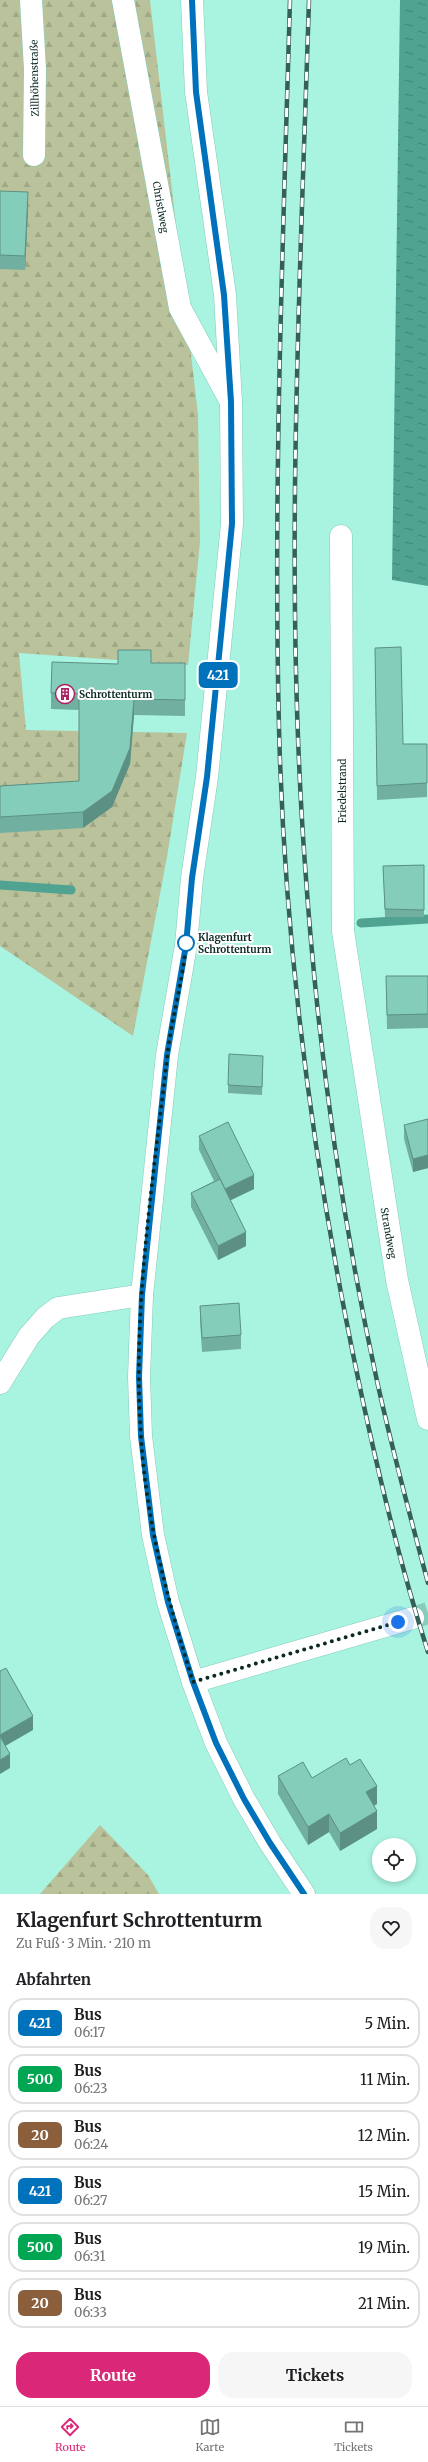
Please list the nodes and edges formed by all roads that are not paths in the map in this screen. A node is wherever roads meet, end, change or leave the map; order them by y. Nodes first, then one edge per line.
1 (31, 0) edge
2 (123, 0) edge
3 (192, 0) edge
4 (34, 156) dead end
5 (231, 402) junction
6 (341, 536) dead end
7 (360, 1045) joint
8 (142, 1295) junction
9 (0, 1383) edge
10 (428, 1419) edge
11 (413, 1618) tunnel mouth
12 (193, 1682) junction
13 (304, 1894) edge

1 - 4 main road, Zillhöhenstraße
2 - 5 main road, Christlweg
3 - 5 main road
5 - 8 main road
6 - 7 main road, Friedelstrand
7 - 10 main road, Strandweg
8 - 9 main road
8 - 12 main road
11 - 12 main road
12 - 13 main road

